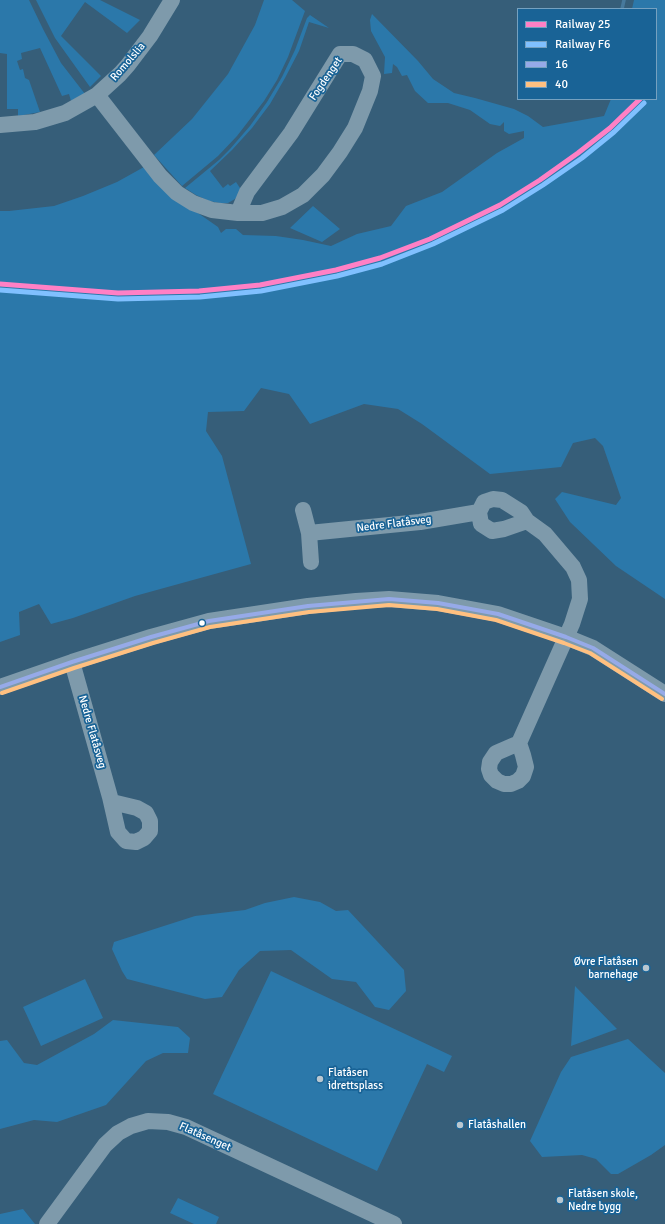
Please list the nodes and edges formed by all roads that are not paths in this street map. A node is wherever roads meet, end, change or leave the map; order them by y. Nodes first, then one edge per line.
1 (172, 0) edge
2 (97, 95) junction
3 (0, 125) edge
4 (238, 213) junction
5 (302, 510) dead end
6 (479, 512) junction
7 (527, 521) junction
8 (309, 534) junction
9 (311, 562) dead end
10 (566, 637) junction
11 (72, 662) junction
12 (0, 687) edge
13 (665, 694) edge
14 (519, 743) dead end
15 (112, 802) dead end
16 (47, 1224) edge
17 (394, 1224) edge

1 - 2 street, Romolslia
2 - 3 street, Romolslia
2 - 4 street, Fogdenget
4 - 4 street, Fogdenget
5 - 8 street
6 - 7 street
6 - 7 street
6 - 8 street, Nedre Flatåsveg
7 - 10 street
8 - 9 street
10 - 11 street
10 - 13 street
10 - 14 street
11 - 12 street
11 - 15 street, Nedre Flatåsveg
16 - 17 street, Flatåsenget

